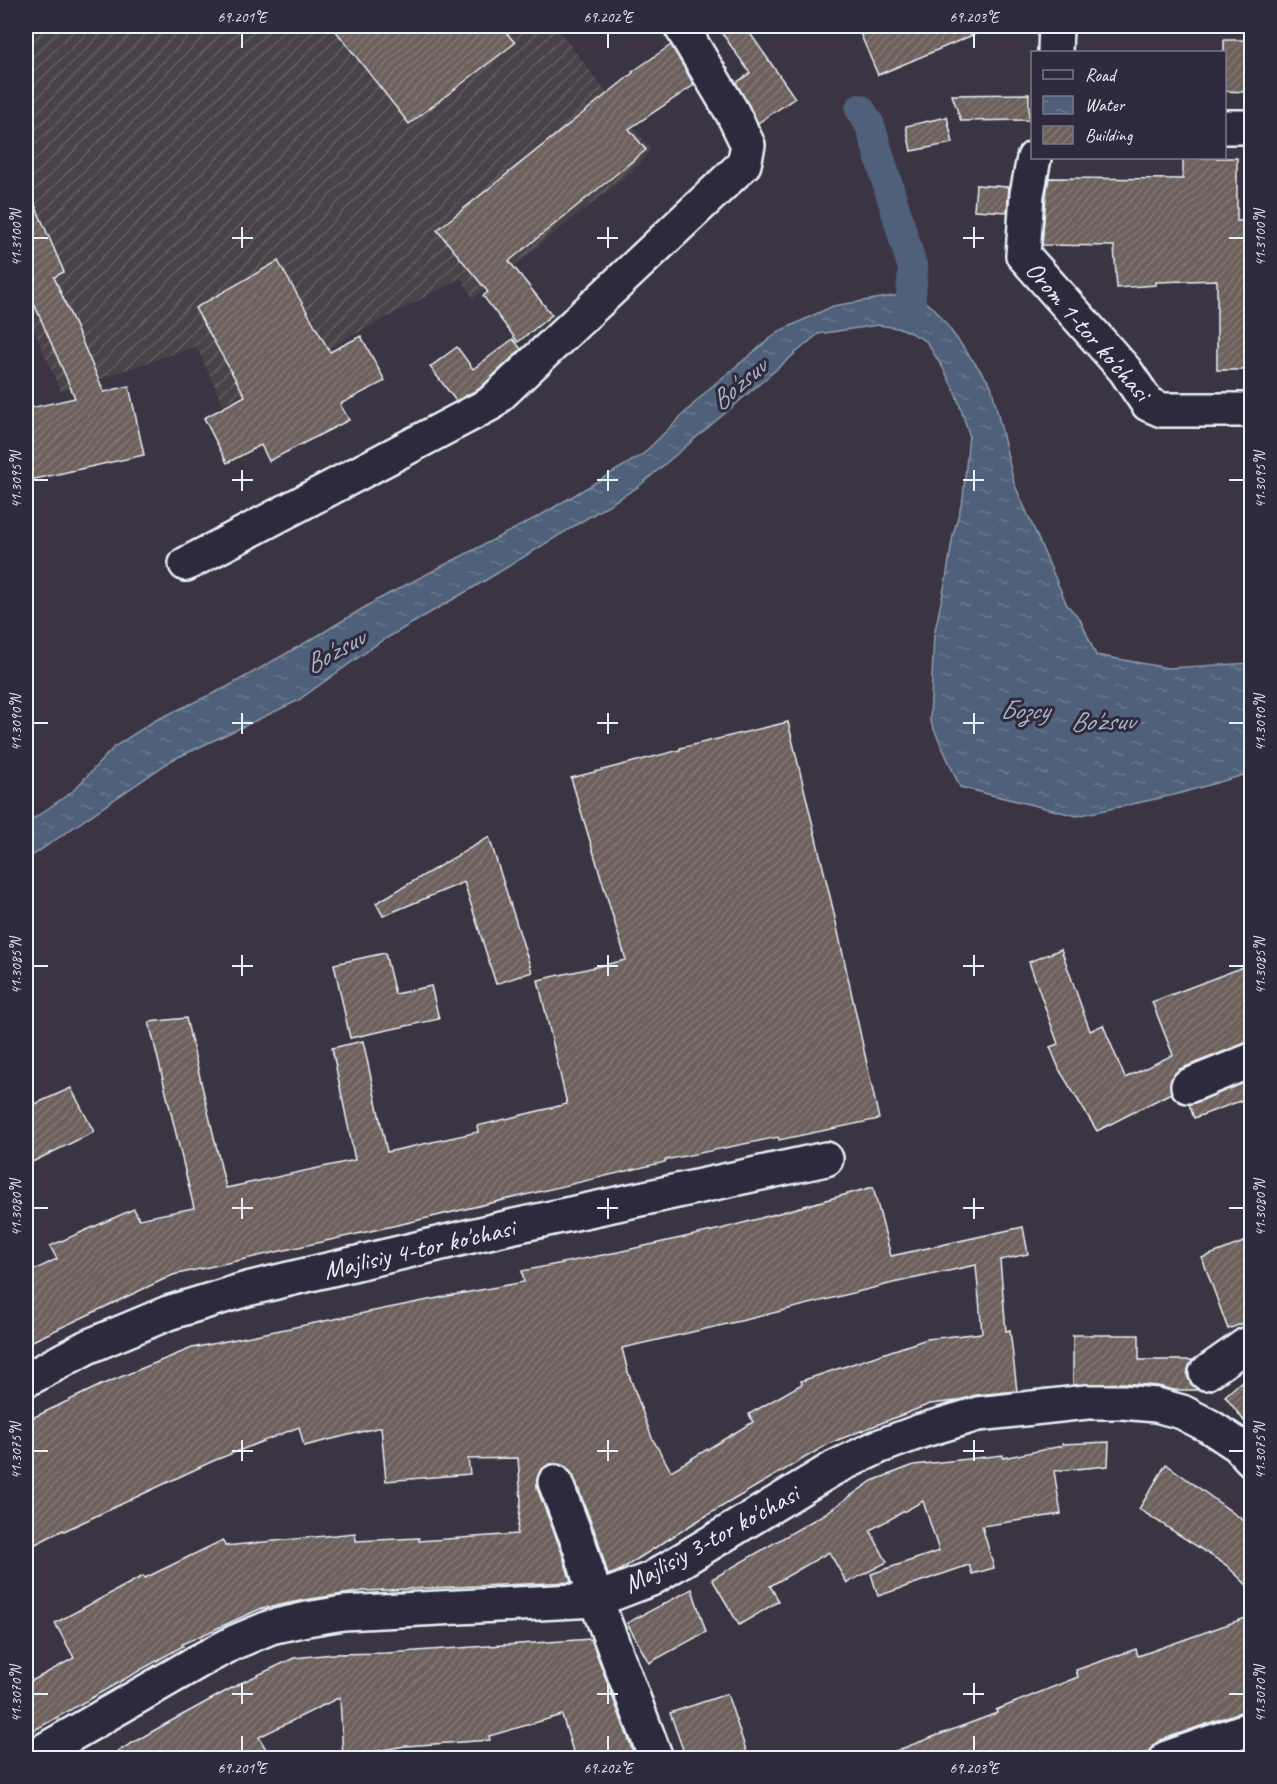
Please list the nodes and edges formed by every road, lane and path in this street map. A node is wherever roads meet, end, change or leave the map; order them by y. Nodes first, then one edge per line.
1 (681, 26) edge
2 (1056, 26) edge
3 (1055, 51) edge
4 (1226, 127) edge
5 (1251, 127) edge
6 (1034, 159) edge
7 (1251, 410) edge
8 (186, 564) dead end
9 (1251, 1060) edge
10 (1188, 1086) dead end
11 (826, 1159) dead end
12 (1251, 1343) edge
13 (1206, 1373) dead end
14 (26, 1380) edge
15 (1251, 1460) edge
16 (555, 1482) dead end
17 (596, 1600) junction
18 (1251, 1728) edge
19 (31, 1758) edge
20 (656, 1758) edge
21 (1167, 1758) edge

1 - 8 street
2 - 3 street
4 - 5 street
6 - 7 street, Orom 1-tor ko'chasi
9 - 10 street
11 - 14 street, Majlisiy 4-tor ko'chasi
12 - 13 street
15 - 17 street, Majlisiy 3-tor ko'chasi
16 - 17 street
17 - 19 street, Majlisiy 3-tor ko'chasi
17 - 20 street
18 - 21 street

